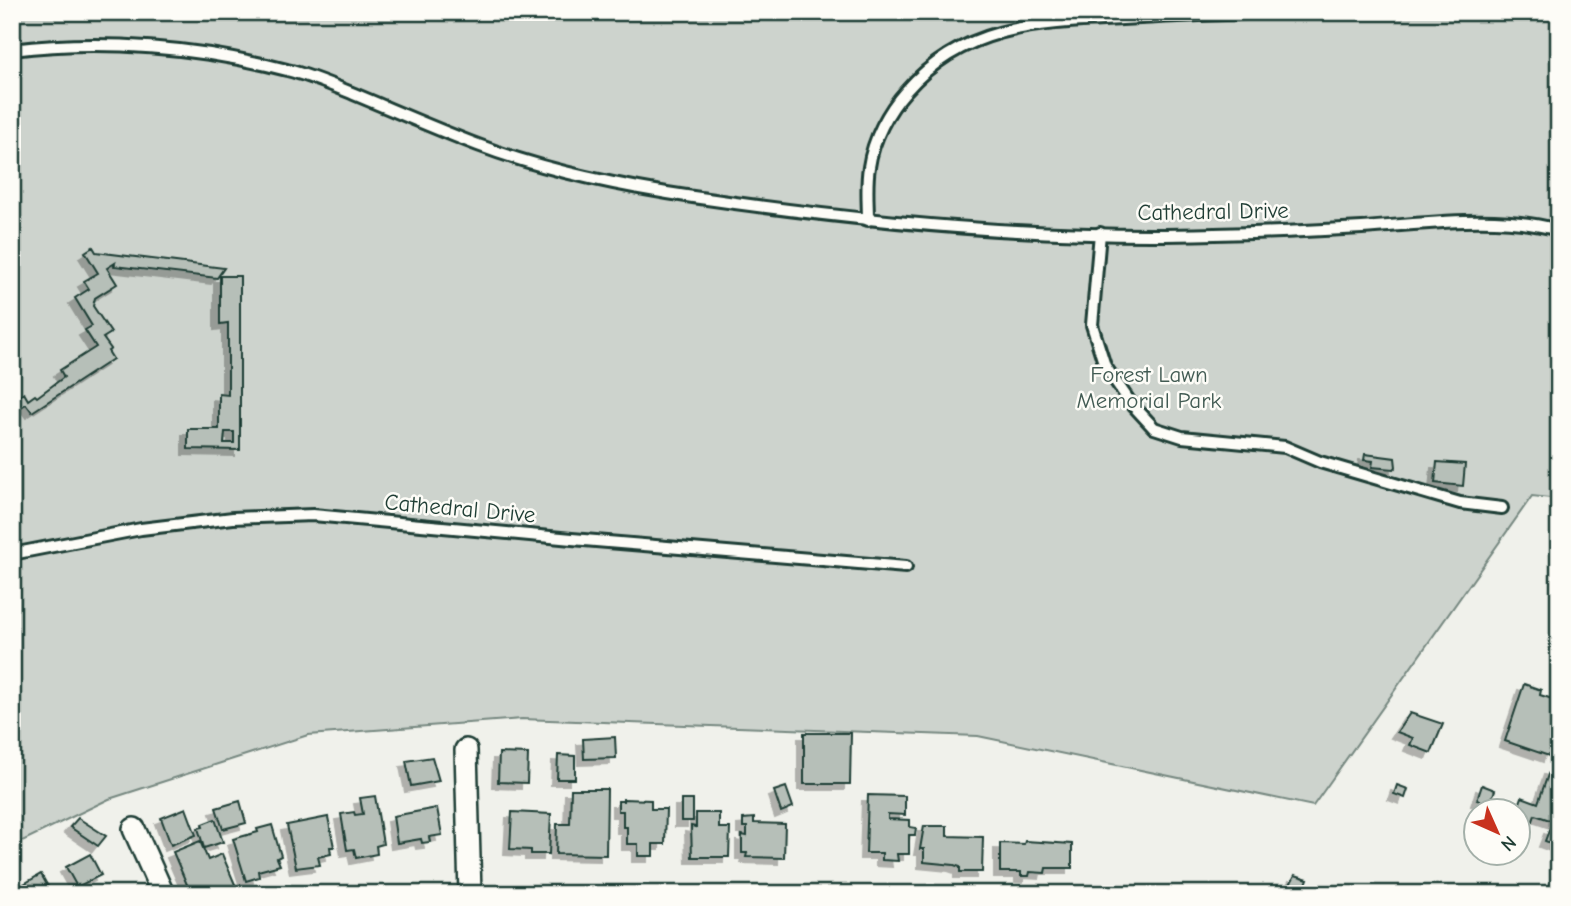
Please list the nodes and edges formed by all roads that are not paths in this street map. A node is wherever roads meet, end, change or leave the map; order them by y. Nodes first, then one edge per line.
1 (1272, 12) edge
2 (12, 50) edge
3 (868, 220) junction
4 (1559, 230) edge
5 (1100, 233) junction
6 (1502, 508) dead end
7 (12, 554) edge
8 (906, 567) dead end
9 (466, 750) dead end
10 (134, 829) dead end
11 (163, 894) edge
12 (470, 894) edge

1 - 3 lane
2 - 3 lane, Cathedral Drive
3 - 5 lane, Cathedral Drive
4 - 5 lane, Cathedral Drive
5 - 6 lane
7 - 8 lane, Cathedral Drive
9 - 12 street
10 - 11 street

